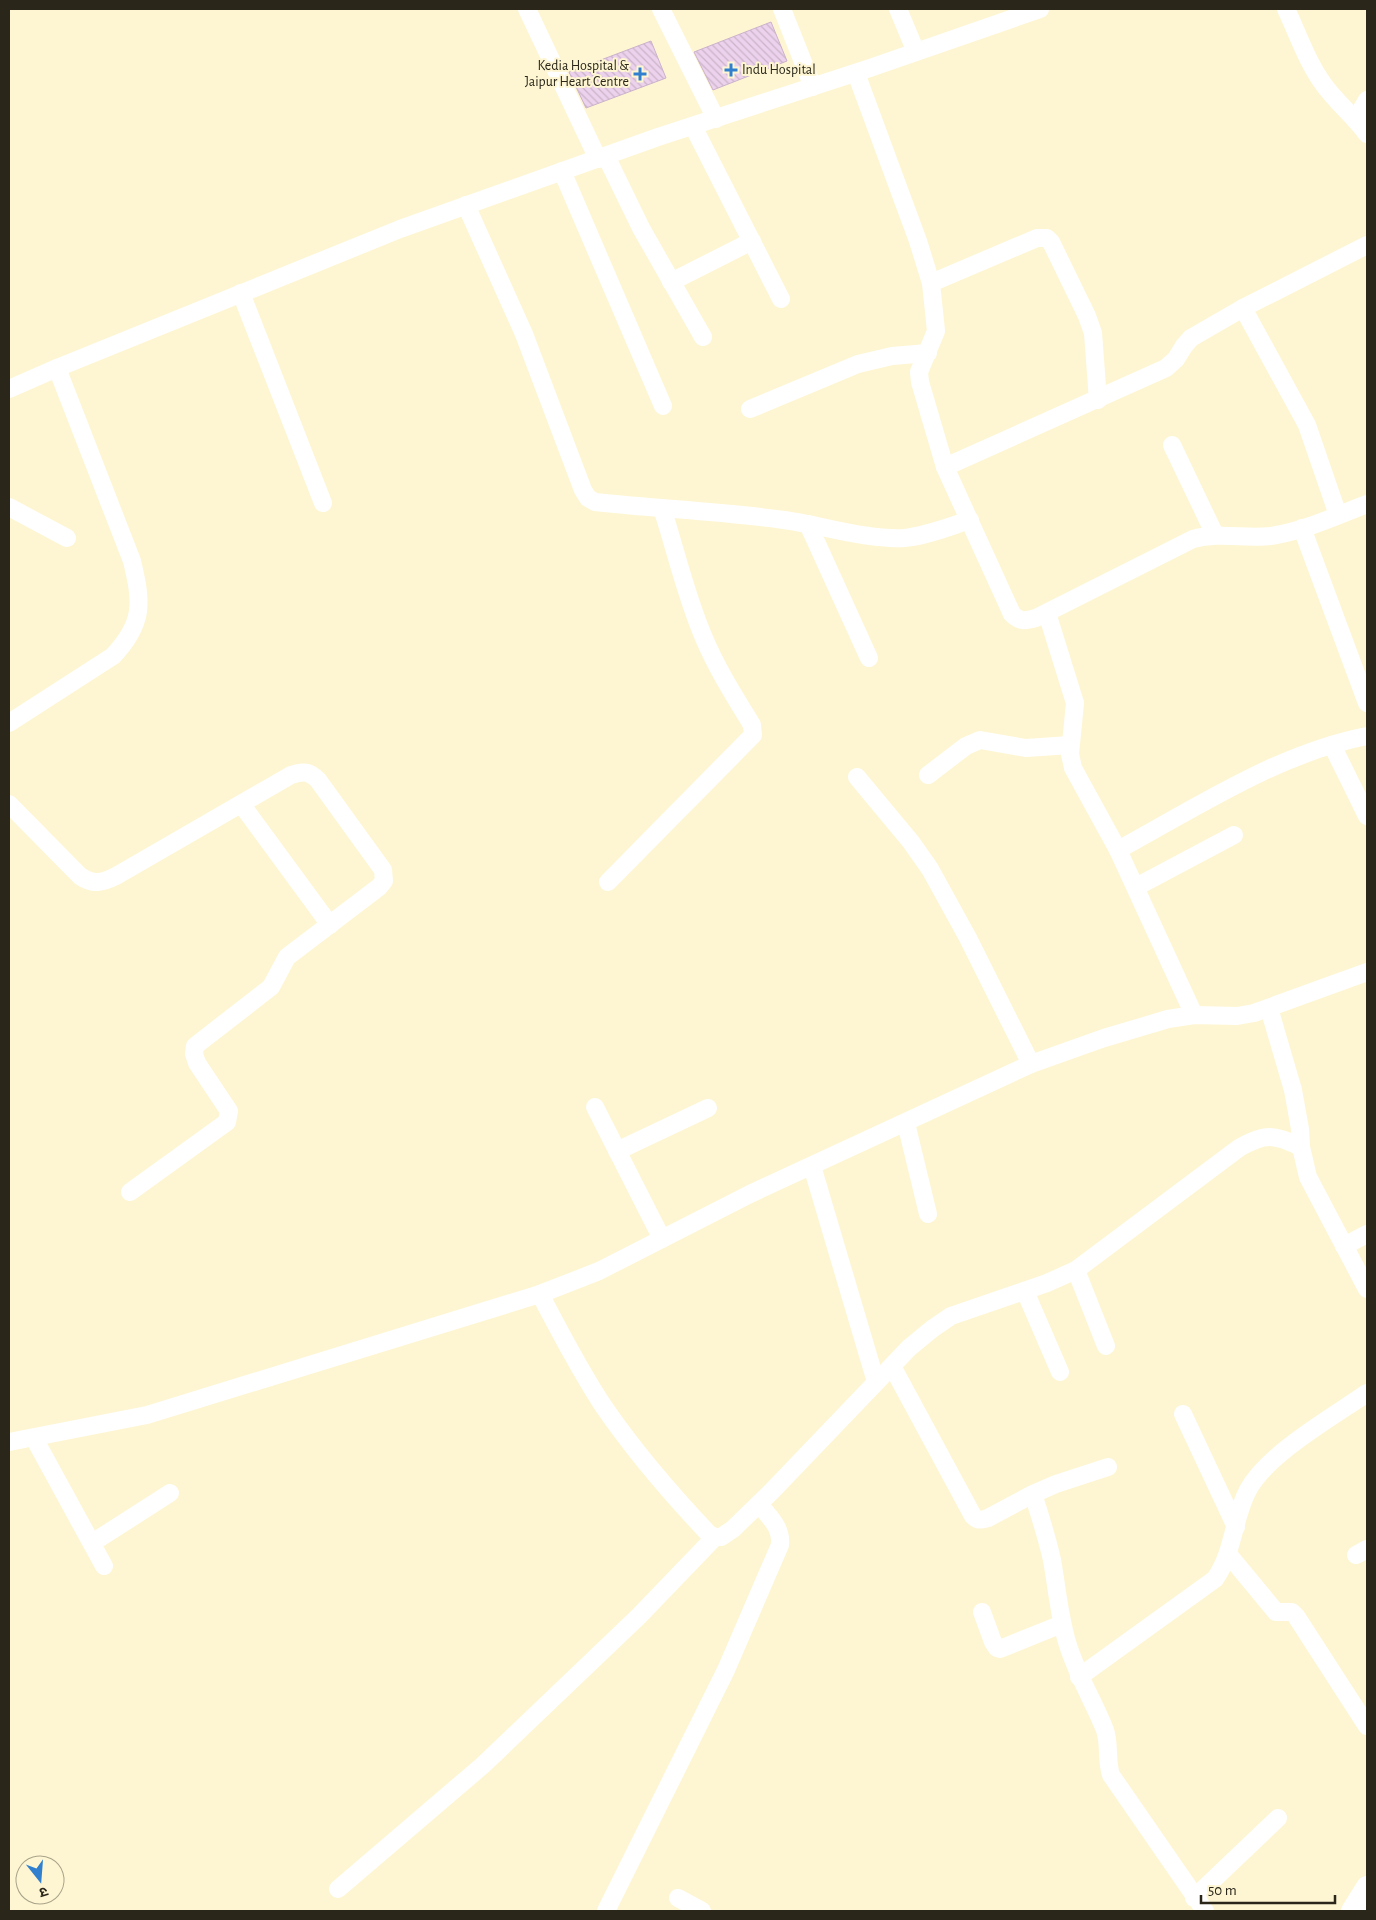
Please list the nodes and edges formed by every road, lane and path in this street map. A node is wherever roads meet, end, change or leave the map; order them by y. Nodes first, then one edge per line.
1 (527, 9) edge
2 (661, 9) edge
3 (782, 9) edge
4 (898, 9) edge
5 (1040, 9) edge
6 (1286, 9) edge
7 (1013, 13) edge
8 (916, 52) junction
9 (856, 73) junction
10 (813, 87) junction
11 (1367, 100) edge
12 (716, 119) junction
13 (1356, 119) junction
14 (693, 126) junction
15 (1367, 134) edge
16 (602, 158) junction
17 (562, 172) junction
18 (466, 206) junction
19 (752, 241) junction
20 (1367, 244) edge
21 (671, 282) junction
22 (931, 283) junction
23 (241, 293) junction
24 (780, 299) dead end
25 (1243, 308) junction
26 (703, 337) dead end
27 (928, 353) junction
28 (57, 368) junction
29 (9, 389) edge
30 (1098, 400) junction
31 (663, 406) dead end
32 (750, 409) dead end
33 (1172, 445) dead end
34 (946, 467) junction
35 (323, 503) dead end
36 (1367, 504) edge
37 (9, 507) edge
38 (662, 508) junction
39 (1338, 515) junction
40 (970, 520) junction
41 (808, 524) junction
42 (1302, 528) junction
43 (1215, 535) junction
44 (68, 538) dead end
45 (1047, 612) junction
46 (869, 658) dead end
47 (1367, 702) edge
48 (9, 723) edge
49 (1367, 736) edge
50 (1070, 745) junction
51 (1332, 745) junction
52 (928, 775) dead end
53 (856, 777) dead end
54 (9, 804) edge
55 (242, 805) junction
56 (1367, 816) edge
57 (1234, 835) dead end
58 (1118, 850) junction
59 (608, 882) dead end
60 (1136, 887) junction
61 (330, 925) junction
62 (1367, 972) edge
63 (1269, 1008) junction
64 (1194, 1015) junction
65 (1031, 1064) junction
66 (595, 1107) dead end
67 (708, 1108) dead end
68 (906, 1123) junction
69 (1300, 1147) junction
70 (617, 1151) junction
71 (812, 1166) junction
72 (130, 1192) dead end
73 (928, 1214) dead end
74 (1367, 1234) edge
75 (662, 1239) junction
76 (1344, 1246) junction
77 (1076, 1270) junction
78 (1367, 1289) edge
79 (1025, 1291) junction
80 (540, 1294) junction
81 (1106, 1346) dead end
82 (892, 1366) junction
83 (1060, 1372) dead end
84 (876, 1382) junction
85 (1367, 1393) edge
86 (1183, 1414) dead end
87 (34, 1438) junction
88 (9, 1442) edge
89 (1108, 1467) dead end
90 (170, 1493) dead end
91 (1033, 1494) junction
92 (759, 1504) junction
93 (1236, 1528) junction
94 (715, 1537) junction
95 (92, 1543) junction
96 (1228, 1554) junction
97 (104, 1566) dead end
98 (982, 1612) dead end
99 (1062, 1624) junction
100 (1079, 1676) junction
101 (1367, 1726) edge
102 (1278, 1818) dead end
103 (1367, 1887) edge
104 (338, 1889) dead end
105 (678, 1898) dead end
106 (1200, 1905) edge
107 (606, 1911) edge
108 (702, 1911) edge
109 (1352, 1911) edge

1 - 16 street
2 - 12 street
3 - 10 street
4 - 8 street
5 - 7 street
6 - 13 street
7 - 8 street
8 - 9 street
9 - 10 street
9 - 22 street
10 - 12 street
11 - 13 street
12 - 14 street
13 - 15 street
14 - 16 street
14 - 19 street
16 - 17 street
16 - 21 street
17 - 18 street
17 - 31 street
18 - 23 street
18 - 38 street
19 - 21 street
19 - 24 street
20 - 25 street
21 - 26 street
22 - 27 street
22 - 30 street
23 - 28 street
23 - 35 street
25 - 30 street
25 - 39 street
27 - 32 street
27 - 34 street
28 - 29 street
28 - 48 street
30 - 34 street
33 - 43 street
34 - 40 street
36 - 39 street
37 - 44 street
38 - 41 street
38 - 59 street
39 - 42 street
40 - 41 street
40 - 45 street
41 - 46 street
42 - 43 street
42 - 47 street
43 - 45 street
45 - 50 street
49 - 51 street
50 - 52 street
50 - 58 street
51 - 56 street
51 - 58 street
53 - 65 street
54 - 55 street
55 - 61 street
55 - 61 street
57 - 60 street
58 - 60 street
60 - 64 street
61 - 72 street
62 - 63 street
63 - 64 street
63 - 69 street
64 - 65 street
65 - 68 street
66 - 70 street
67 - 70 street
68 - 71 street
68 - 73 street
69 - 76 street
69 - 77 street
70 - 75 street
71 - 75 street
71 - 84 street
74 - 76 street
75 - 80 street
76 - 78 street
77 - 79 street
77 - 81 street
79 - 82 street
79 - 83 street
80 - 87 street
80 - 94 street
82 - 84 street
82 - 91 street
84 - 92 street
85 - 93 street
86 - 93 street
87 - 88 street
87 - 95 street
89 - 91 street
90 - 95 street
91 - 99 street
92 - 94 street
92 - 107 street
93 - 96 street
94 - 104 street
95 - 97 street
96 - 100 street
96 - 101 street
98 - 99 street
99 - 100 street
100 - 106 street
102 - 106 street
103 - 109 main road
105 - 108 street

